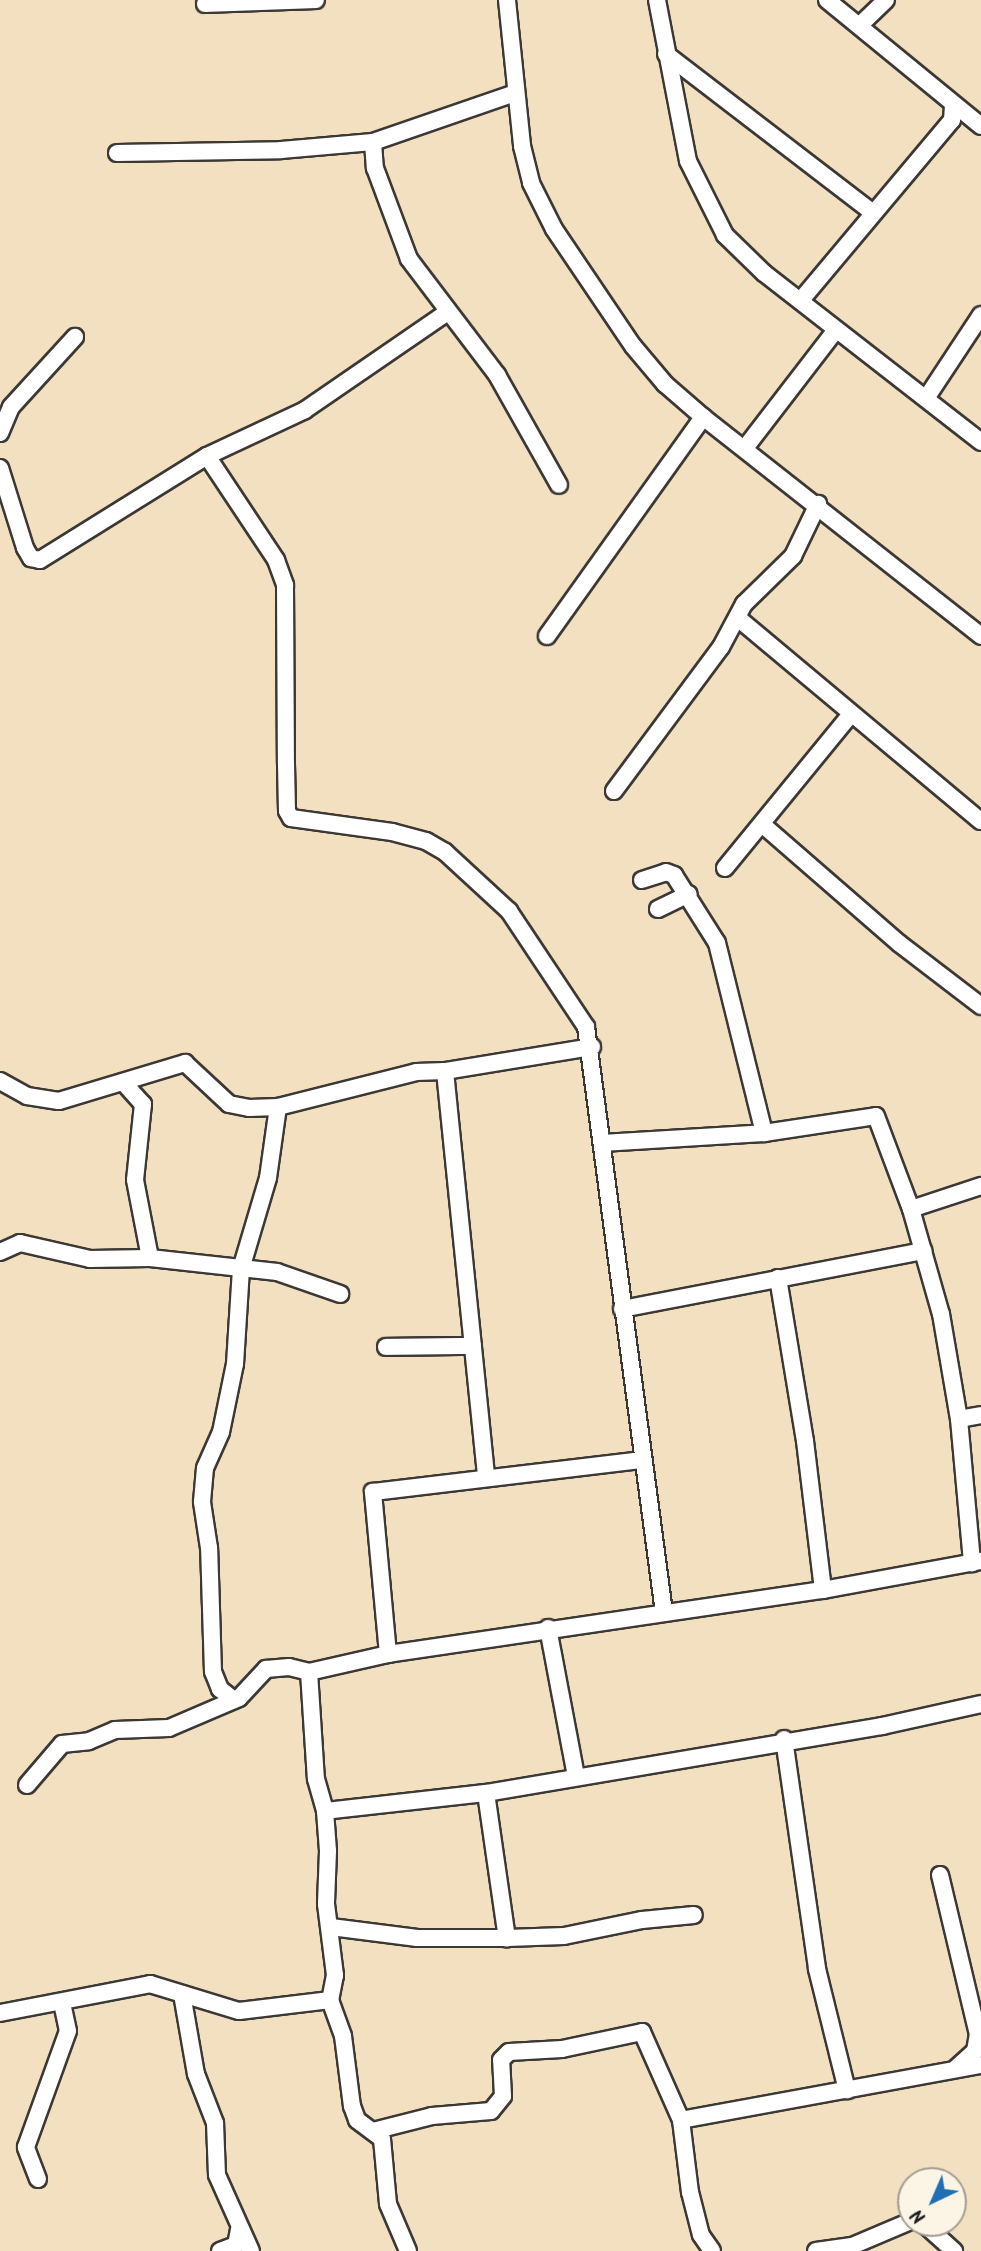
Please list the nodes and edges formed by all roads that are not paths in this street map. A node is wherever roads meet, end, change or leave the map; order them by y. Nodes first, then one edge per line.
1 (316, 0) edge
2 (507, 0) edge
3 (657, 0) edge
4 (827, 0) edge
5 (886, 0) edge
6 (205, 4) dead end
7 (860, 25) junction
8 (666, 54) junction
9 (515, 93) junction
10 (953, 106) junction
11 (981, 126) edge
12 (373, 142) junction
13 (117, 153) dead end
14 (872, 212) junction
15 (801, 300) junction
16 (446, 313) junction
17 (981, 316) edge
18 (836, 330) junction
19 (75, 337) dead end
20 (927, 397) junction
21 (703, 417) junction
22 (0, 433) edge
23 (981, 442) edge
24 (745, 448) junction
25 (207, 456) junction
26 (0, 468) edge
27 (559, 485) dead end
28 (818, 504) junction
29 (739, 619) junction
30 (547, 636) dead end
31 (981, 636) edge
32 (851, 714) junction
33 (614, 791) dead end
34 (981, 821) edge
35 (763, 825) junction
36 (725, 868) dead end
37 (642, 880) dead end
38 (689, 894) junction
39 (658, 909) dead end
40 (981, 1006) edge
41 (592, 1047) junction
42 (445, 1071) junction
43 (0, 1081) edge
44 (123, 1082) junction
45 (278, 1107) junction
46 (764, 1133) junction
47 (602, 1143) junction
48 (981, 1186) edge
49 (911, 1209) junction
50 (923, 1251) junction
51 (0, 1252) edge
52 (150, 1258) junction
53 (241, 1269) junction
54 (778, 1278) junction
55 (340, 1294) dead end
56 (622, 1309) junction
57 (473, 1346) junction
58 (386, 1347) dead end
59 (981, 1415) edge
60 (959, 1419) junction
61 (641, 1460) junction
62 (486, 1475) junction
63 (977, 1562) edge
64 (824, 1590) junction
65 (664, 1612) junction
66 (548, 1628) junction
67 (388, 1654) junction
68 (309, 1672) junction
69 (234, 1700) junction
70 (981, 1704) edge
71 (784, 1740) junction
72 (576, 1776) junction
73 (27, 1785) dead end
74 (486, 1793) junction
75 (325, 1811) junction
76 (940, 1875) dead end
77 (694, 1915) dead end
78 (331, 1927) junction
79 (507, 1938) junction
80 (182, 1994) junction
81 (330, 2000) junction
82 (62, 2003) junction
83 (0, 2013) edge
84 (981, 2065) edge
85 (954, 2070) junction
86 (847, 2090) junction
87 (681, 2120) junction
88 (373, 2131) junction
89 (38, 2179) dead end
90 (897, 2227) edge
91 (239, 2229) junction
92 (938, 2237) edge
93 (220, 2251) edge
94 (251, 2251) edge
95 (408, 2251) edge
96 (712, 2251) edge
97 (816, 2251) edge
98 (954, 2251) edge

1 - 6 street
2 - 9 street
3 - 8 street
4 - 7 street
5 - 7 street
7 - 10 street
8 - 14 street
8 - 15 street
9 - 12 street
9 - 21 street
10 - 11 street
10 - 14 street
12 - 13 street
12 - 16 street
14 - 15 street
15 - 18 street
16 - 25 street
16 - 27 street
17 - 20 street
18 - 20 street
18 - 24 street
19 - 22 street
20 - 23 street
21 - 24 street
21 - 30 street
24 - 28 street
25 - 26 street
25 - 41 street
28 - 29 street
28 - 31 street
29 - 32 street
29 - 33 street
32 - 34 street
32 - 35 street
35 - 36 street
35 - 40 street
37 - 38 street
38 - 39 street
38 - 46 street
41 - 42 street
41 - 47 street
42 - 45 street
42 - 57 street
43 - 44 street
44 - 45 street
44 - 52 street
45 - 53 street
46 - 47 street
46 - 49 street
47 - 56 street
48 - 49 street
49 - 50 street
50 - 54 street
50 - 60 street
51 - 52 street
52 - 53 street
53 - 55 street
53 - 69 street
54 - 56 street
54 - 64 street
56 - 61 street
57 - 58 street
57 - 62 street
59 - 60 street
60 - 63 street
61 - 62 street
61 - 65 street
62 - 67 street
63 - 64 street
64 - 65 street
65 - 66 street
66 - 67 street
66 - 72 street
67 - 68 street
68 - 69 street
68 - 75 street
69 - 73 street
70 - 71 street
71 - 72 street
71 - 86 street
72 - 74 street
74 - 75 street
74 - 79 street
75 - 78 street
76 - 85 street
77 - 79 street
78 - 79 street
78 - 81 street
80 - 81 street
80 - 82 street
80 - 91 street
81 - 88 street
82 - 83 street
82 - 89 street
84 - 85 street
85 - 86 street
86 - 87 street
87 - 88 street
87 - 96 street
88 - 95 street
90 - 97 street
91 - 93 street
91 - 94 street
92 - 98 street

